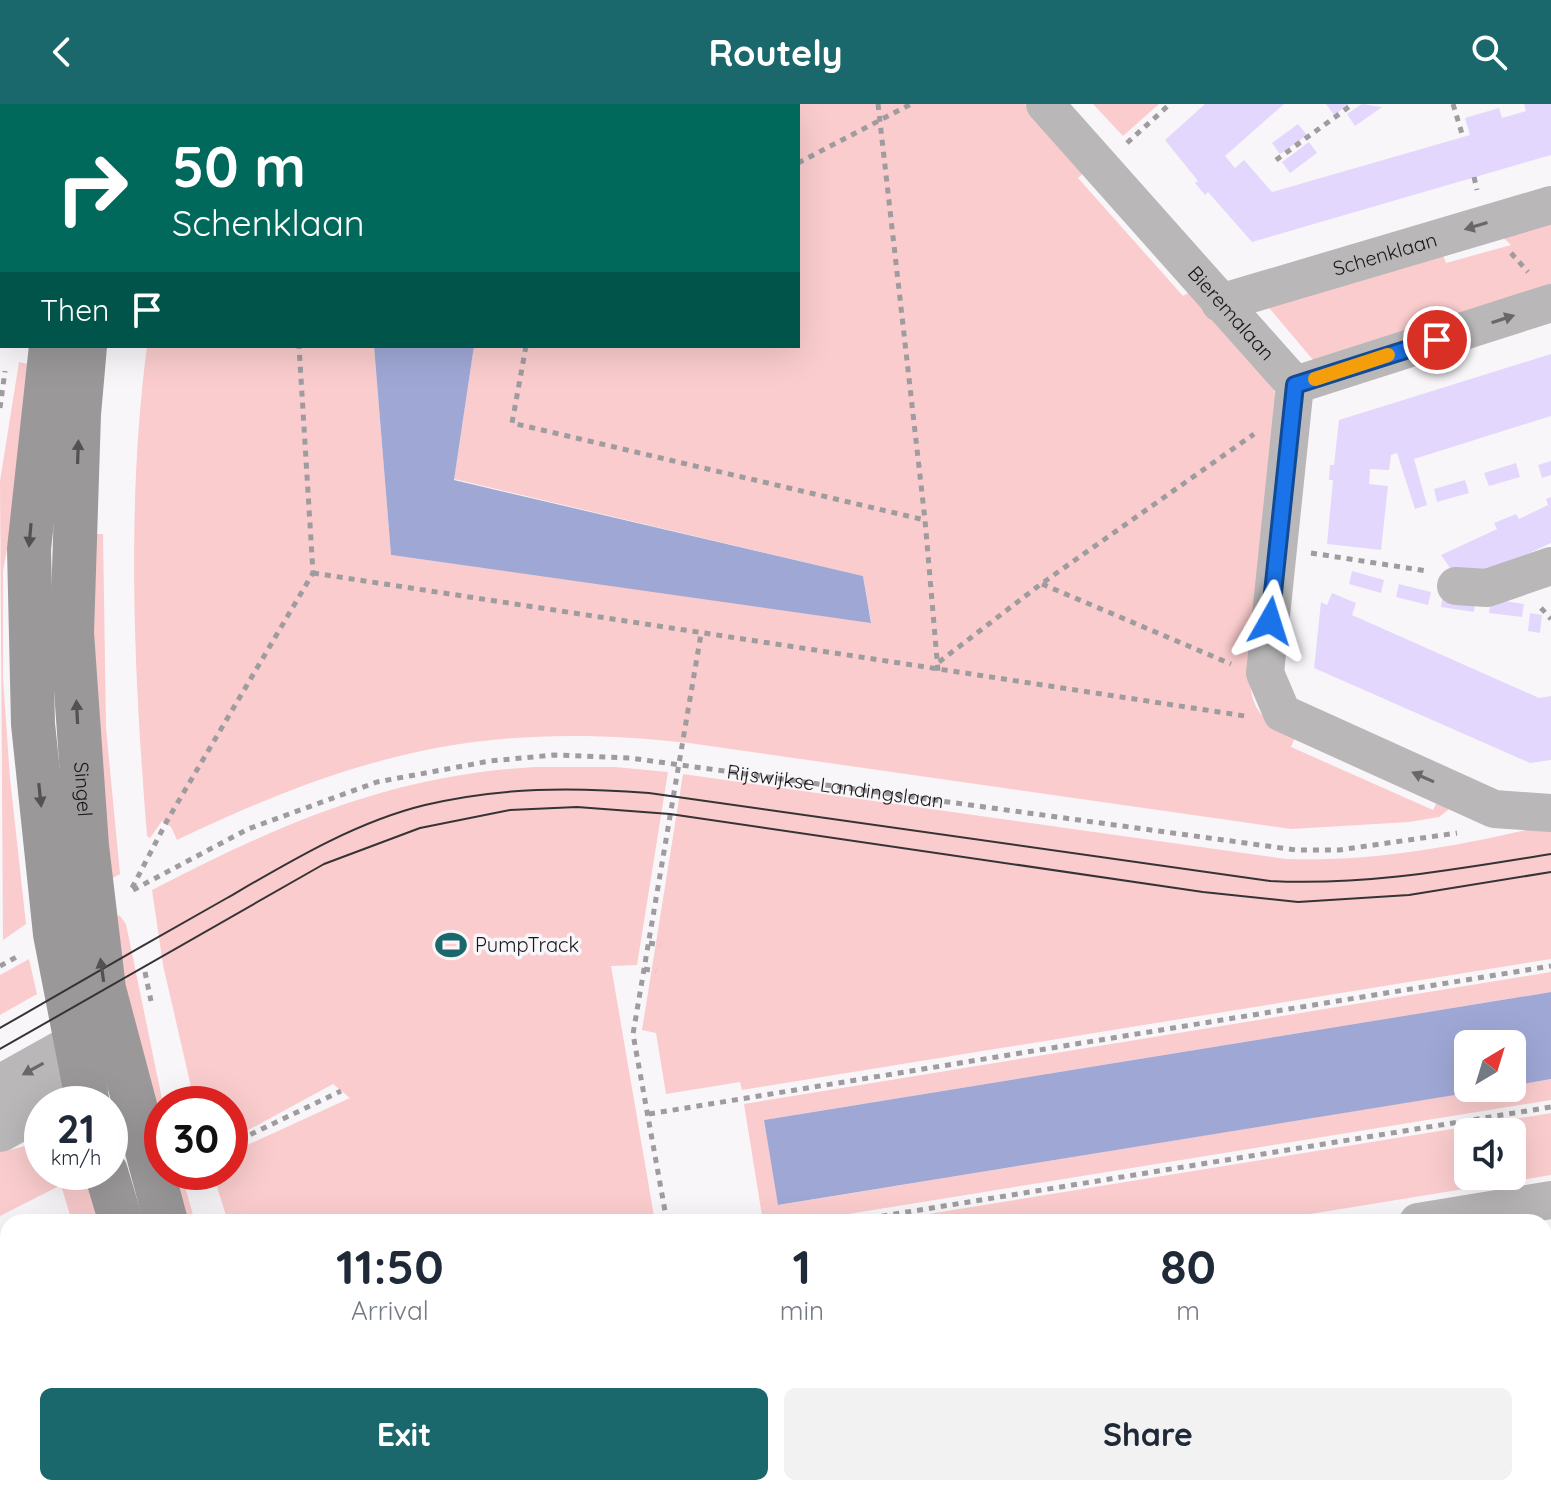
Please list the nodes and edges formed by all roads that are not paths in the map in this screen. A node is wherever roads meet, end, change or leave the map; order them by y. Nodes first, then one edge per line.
1 (1045, 104) edge
2 (1551, 205) edge
3 (1220, 303) junction
4 (1551, 303) edge
5 (51, 348) edge
6 (85, 348) edge
7 (1294, 398) junction
8 (1551, 566) edge
9 (1456, 586) road end
10 (1551, 813) edge
11 (121, 1046) junction
12 (67, 1086) edge
13 (71, 1086) edge
14 (0, 1087) edge
15 (24, 1088) edge
16 (24, 1115) edge
17 (0, 1130) edge
18 (111, 1190) edge
19 (1551, 1200) edge
20 (119, 1214) edge
21 (164, 1214) edge
22 (1466, 1214) edge

1 - 3 street, Bieremalaan
2 -> 3 street, Schenklaan
3 - 7 street, Bieremalaan
7 -> 4 street
5 -> 12 main road, Singel
11 -> 6 main road, Singel
10 -> 7 street
8 - 9 street
11 - 13 street
11 - 21 main road, Singel
15 -> 14 street
16 - 17 street
18 - 20 main road
19 - 22 street

